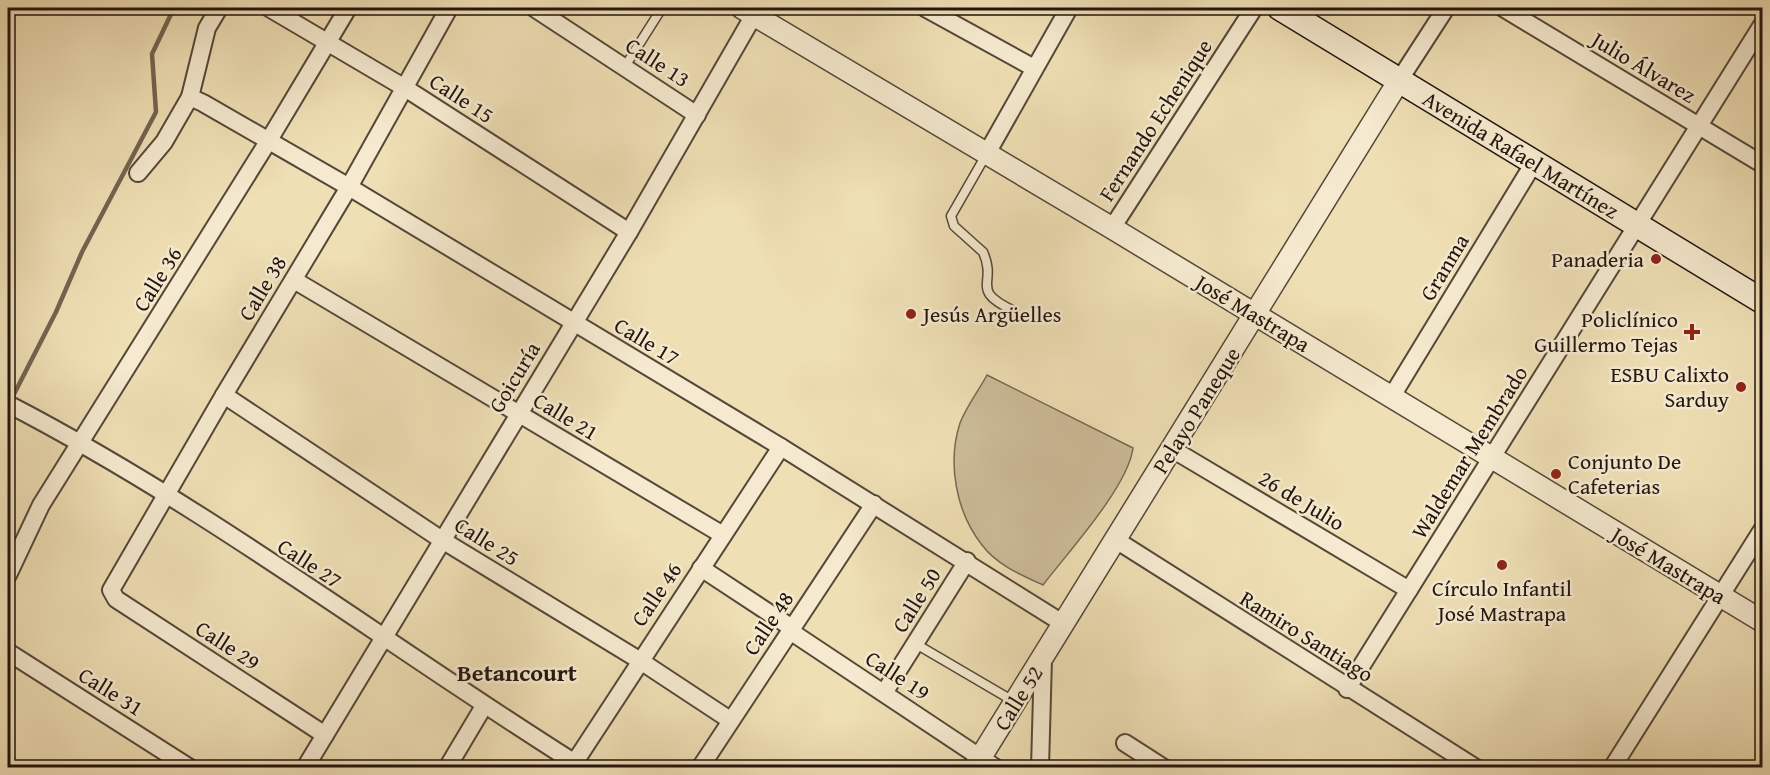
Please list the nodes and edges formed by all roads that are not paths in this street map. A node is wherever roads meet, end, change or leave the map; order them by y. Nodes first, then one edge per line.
1 (219, 8) edge
2 (268, 8) edge
3 (348, 8) edge
4 (448, 8) edge
5 (534, 8) edge
6 (662, 8) edge
7 (925, 8) edge
8 (1069, 8) edge
9 (1254, 8) edge
10 (1280, 8) edge
11 (1446, 8) edge
12 (1503, 8) edge
13 (751, 10) edge
14 (1762, 25) edge
15 (327, 43) junction
16 (624, 68) junction
17 (1034, 68) junction
18 (1400, 79) junction
19 (405, 88) junction
20 (197, 100) junction
21 (697, 115) junction
22 (1698, 126) junction
23 (269, 140) junction
24 (986, 155) junction
25 (1535, 161) junction
26 (1762, 165) edge
27 (138, 173) dead end
28 (350, 187) junction
29 (1636, 224) junction
30 (1112, 228) junction
31 (629, 232) junction
32 (294, 280) junction
33 (1762, 301) edge
34 (1014, 311) dead end
35 (1255, 315) junction
36 (573, 323) junction
37 (224, 395) junction
38 (1392, 396) junction
39 (8, 404) edge
40 (519, 414) junction
41 (82, 442) junction
42 (781, 447) junction
43 (1172, 449) junction
44 (1491, 458) junction
45 (166, 495) junction
46 (874, 504) junction
47 (1762, 531) edge
48 (723, 535) junction
49 (442, 540) junction
50 (1116, 540) junction
51 (968, 561) junction
52 (701, 568) junction
53 (8, 575) edge
54 (111, 590) joint
55 (1409, 590) junction
56 (1721, 596) junction
57 (1762, 621) edge
58 (1064, 624) junction
59 (791, 630) junction
60 (384, 638) junction
61 (916, 644) junction
62 (8, 652) edge
63 (1043, 658) junction
64 (639, 660) junction
65 (1347, 689) junction
66 (884, 693) junction
67 (1016, 702) junction
68 (484, 706) junction
69 (730, 720) junction
70 (325, 735) junction
71 (1125, 743) dead end
72 (1140, 761) edge
73 (984, 764) edge
74 (576, 766) edge
75 (190, 768) edge
76 (305, 768) edge
77 (447, 768) edge
78 (700, 768) edge
79 (1040, 768) edge
80 (1164, 768) edge
81 (1476, 768) edge
82 (1612, 768) edge

1 - 20 street
2 - 15 street, Calle 15
3 - 15 street, Calle 36
4 - 19 street, Calle 38
5 - 16 street, Calle 13
6 - 16 lane
7 - 17 street
8 - 17 street
9 - 30 street, Fernando Echenique
10 - 18 main road, Avenida Rafael Martínez
11 - 18 street, Pelayo Paneque
12 - 22 street, Julio Álvarez
13 - 21 street, Goicuría
13 - 24 street, José Mastrapa
14 - 22 street, Waldemar Membrado
15 - 19 street, Calle 15
15 - 23 street, Calle 36
16 - 21 street, Calle 13
17 - 24 street
18 - 25 main road, Avenida Rafael Martínez
18 - 35 street, Pelayo Paneque
19 - 28 street, Calle 38
19 - 31 street, Calle 15
20 - 23 street, Calle 17
20 - 27 street
21 - 31 street, Goicuría
22 - 26 street, Julio Álvarez
22 - 29 street, Waldemar Membrado
23 - 28 street, Calle 17
23 - 41 street, Calle 36
24 - 30 street, José Mastrapa
24 - 34 lane
25 - 29 main road, Avenida Rafael Martínez
25 - 38 street, Granma
28 - 32 street, Calle 38
28 - 36 street, Calle 17
29 - 33 main road, Avenida Rafael Martínez
29 - 44 street, Waldemar Membrado
30 - 35 street, José Mastrapa
31 - 36 street, Goicuría
32 - 37 street, Calle 38
32 - 40 street, Calle 21
35 - 38 street, José Mastrapa
35 - 43 street, Pelayo Paneque
36 - 40 street, Goicuría
36 - 42 street, Calle 17
37 - 45 street, Calle 38
37 - 49 street, Calle 25
38 - 44 street, José Mastrapa
39 - 41 street, Calle 27
40 - 48 street, Calle 21
40 - 49 street, Goicuría
41 - 45 street, Calle 27
41 - 53 street, Calle 36
42 - 46 street, Calle 17
42 - 48 street, Calle 46
43 - 50 street, Pelayo Paneque
43 - 55 street, 26 de Julio
44 - 55 street, Waldemar Membrado
44 - 56 street, José Mastrapa
45 - 54 street, Calle 38
45 - 60 street, Calle 27
46 - 51 street, Calle 17
46 - 59 street, Calle 48
47 - 56 street
48 - 52 street, Calle 46
49 - 60 street, Goicuría
49 - 64 street, Calle 25
50 - 58 street, Pelayo Paneque
50 - 65 street, Ramiro Santiago
51 - 58 street, Calle 17
51 - 61 street, Calle 50
52 - 59 street, Calle 19
52 - 64 street, Calle 46
54 - 70 street, Calle 29
55 - 65 street, Waldemar Membrado
56 - 57 street, José Mastrapa
56 - 82 street
58 - 63 street, Pelayo Paneque
59 - 66 street, Calle 19
59 - 69 street, Calle 48
60 - 68 street, Calle 27
60 - 70 street, Goicuría
61 - 66 street, Calle 50
61 - 67 lane
62 - 75 street, Calle 31
63 - 67 street, Calle 52
63 - 79 street
64 - 69 street, Calle 25
64 - 74 street, Calle 46
65 - 81 street, Ramiro Santiago
66 - 73 street, Calle 19
67 - 73 street, Calle 52
68 - 74 street, Calle 27
68 - 77 street
69 - 78 street, Calle 48
70 - 76 street, Goicuría
71 - 72 street
72 - 80 street

